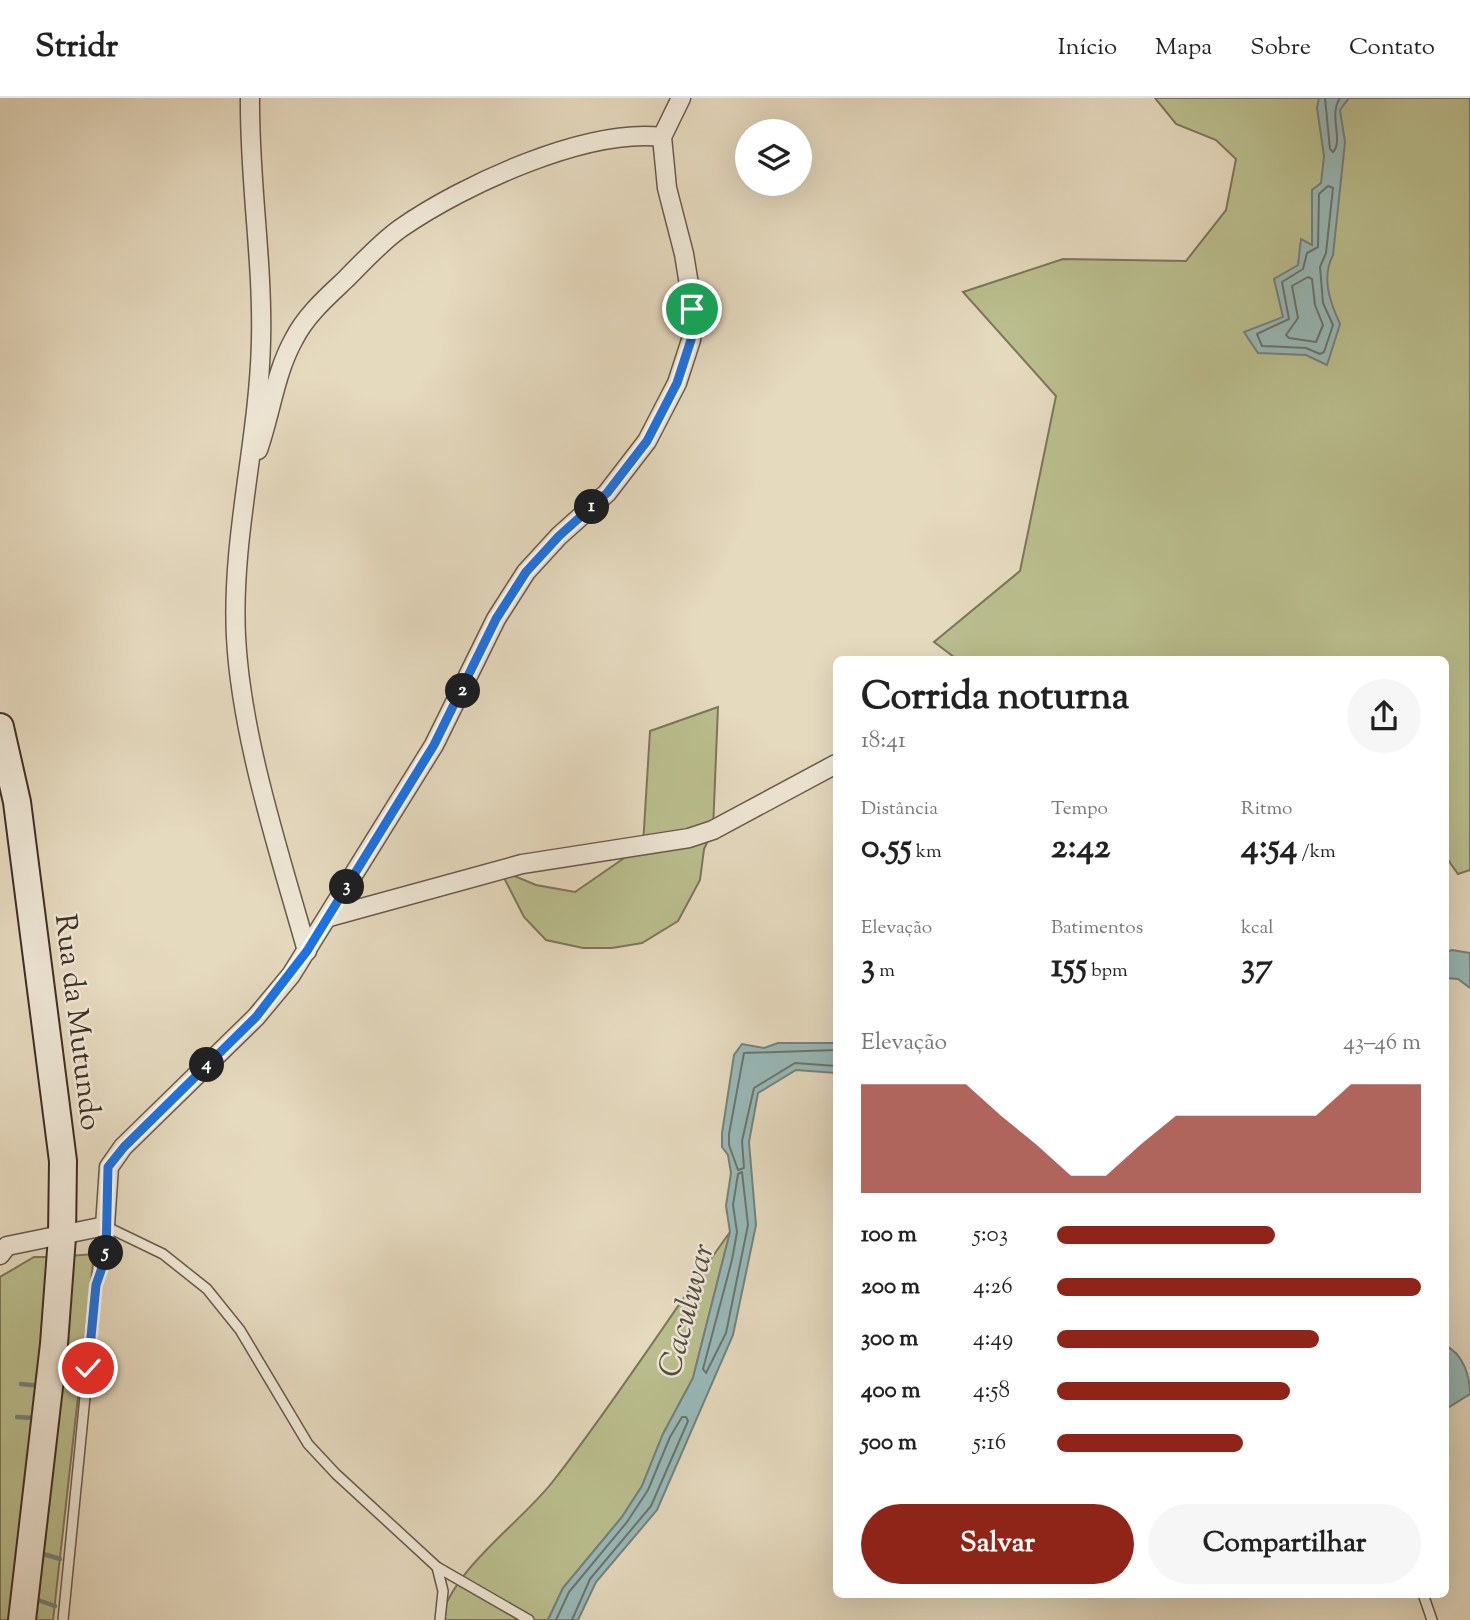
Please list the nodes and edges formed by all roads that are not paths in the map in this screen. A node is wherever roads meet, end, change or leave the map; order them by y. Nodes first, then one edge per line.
1 (250, 98) edge
2 (681, 98) edge
3 (662, 137) junction
4 (248, 477) junction
5 (0, 727) edge
6 (833, 766) edge
7 (329, 917) junction
8 (307, 951) junction
9 (105, 1226) junction
10 (62, 1237) junction
11 (0, 1255) edge
12 (437, 1567) junction
13 (1424, 1598) edge
14 (22, 1620) edge
15 (63, 1620) edge
16 (440, 1620) edge
17 (529, 1620) edge
18 (1432, 1620) edge

1 - 4 street
2 - 3 street
3 - 4 street
3 - 7 street
4 - 8 street
5 - 10 main road, Rua da Mutundo
6 - 7 street
7 - 8 street
8 - 9 street
9 - 10 street
9 - 12 lane
9 - 15 lane
10 - 11 street
10 - 14 main road, Rua da Mutundo
12 - 16 lane
12 - 17 lane
13 - 18 lane

